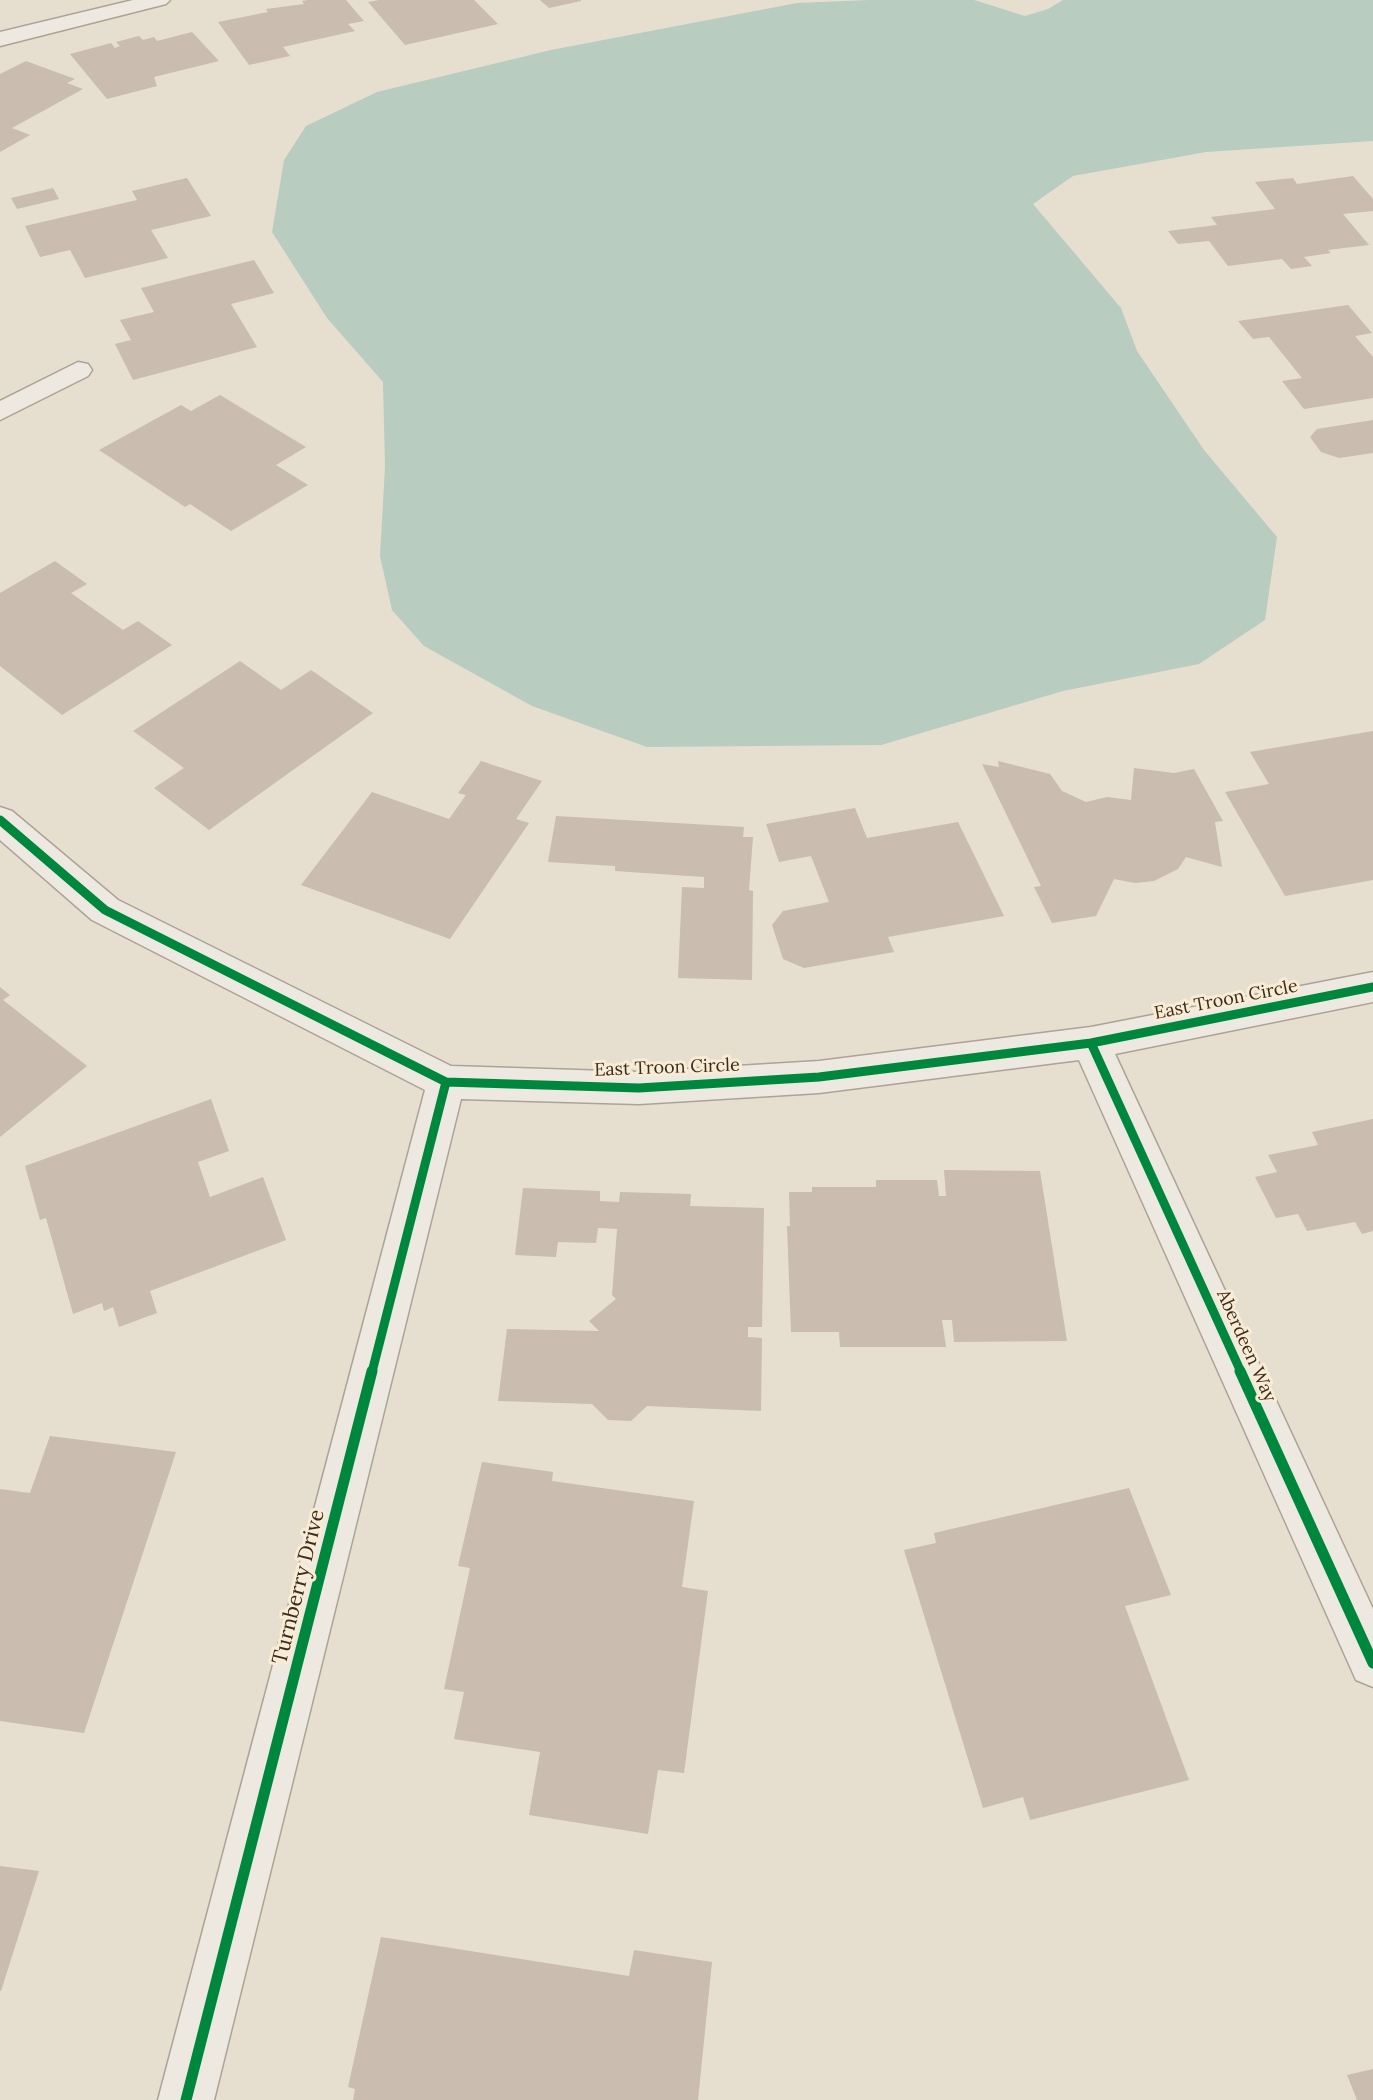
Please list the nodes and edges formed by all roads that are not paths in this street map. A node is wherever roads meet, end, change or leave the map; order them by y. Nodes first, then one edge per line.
1 (159, 0) edge
2 (0, 39) edge
3 (78, 370) dead end
4 (0, 412) edge
5 (7, 836) edge
6 (1373, 987) edge
7 (1091, 1043) junction
8 (446, 1082) junction
9 (1373, 1663) edge
10 (186, 2100) edge

1 - 2 street
3 - 4 street
5 - 8 street, East Troon Circle
6 - 7 street, East Troon Circle
7 - 8 street, East Troon Circle
7 - 9 street, Aberdeen Way
8 - 10 street, Turnberry Drive

